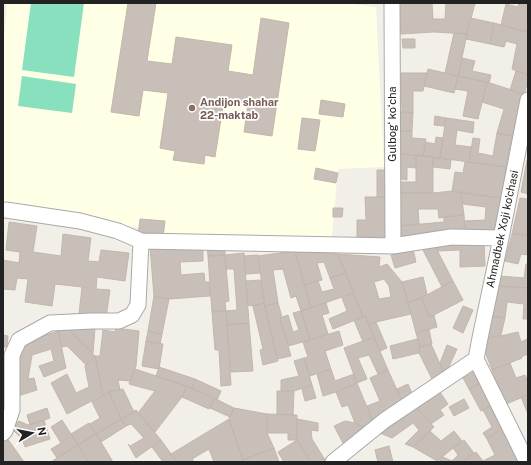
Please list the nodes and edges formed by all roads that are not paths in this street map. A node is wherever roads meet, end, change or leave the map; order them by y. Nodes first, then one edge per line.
1 (392, 3) edge
2 (528, 100) edge
3 (6, 210) dead end
4 (501, 238) junction
5 (141, 241) junction
6 (393, 246) junction
7 (476, 359) junction
8 (3, 433) edge
9 (333, 462) edge
10 (526, 462) edge

1 - 6 street, Gulbogʻ koʻcha
2 - 4 street, Ahmadbek Xoji ko'chasi
3 - 5 street
4 - 6 street
4 - 7 street, Ahmadbek Xoji ko'chasi
5 - 6 street
5 - 8 street
7 - 9 street
7 - 10 street

